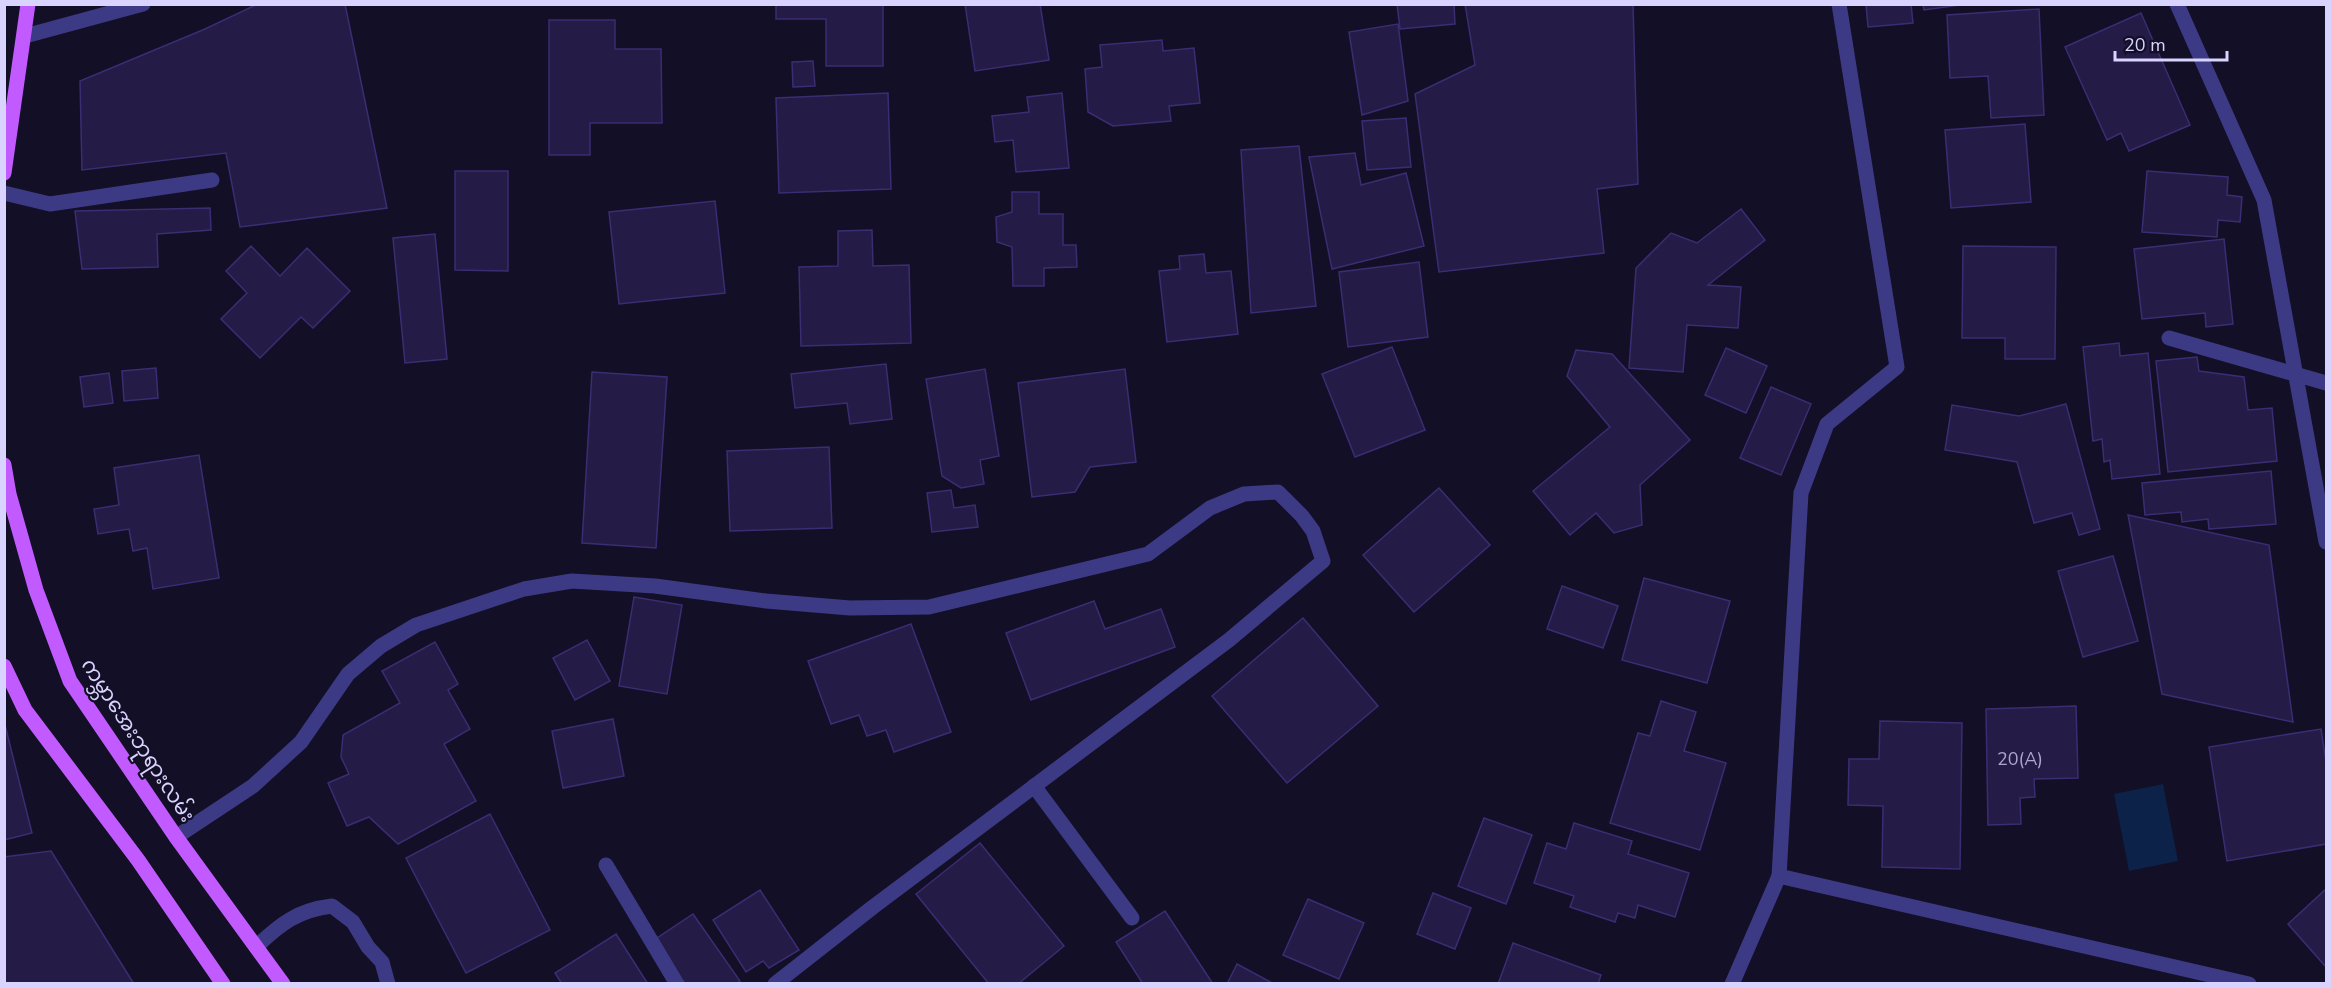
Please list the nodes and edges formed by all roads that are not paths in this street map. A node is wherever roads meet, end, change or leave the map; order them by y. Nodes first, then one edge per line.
1 (28, 4) edge
2 (143, 4) edge
3 (1839, 4) edge
4 (2177, 4) edge
5 (25, 36) junction
6 (4, 173) edge
7 (212, 180) dead end
8 (4, 193) edge
9 (2169, 338) dead end
10 (2294, 374) junction
11 (2326, 383) edge
12 (4, 465) edge
13 (2326, 542) edge
14 (6, 672) edge
15 (1034, 786) junction
16 (176, 837) junction
17 (606, 865) dead end
18 (1779, 876) junction
19 (1132, 918) dead end
20 (256, 947) junction
21 (223, 984) edge
22 (283, 984) edge
23 (388, 984) edge
24 (677, 984) edge
25 (775, 984) edge
26 (1732, 984) edge
27 (2249, 984) edge

1 - 5 main road
2 - 5 street
3 - 18 street
4 - 10 street
5 - 6 main road
7 - 8 street
9 - 10 street
10 - 11 street
10 - 13 street
12 - 16 main road, ကမ္ဘာအေးဘုရားလမ်း
14 - 21 main road
15 - 16 street
15 - 19 street
15 - 25 street
16 - 20 main road, ကမ္ဘာအေးဘုရားလမ်း
17 - 24 street
18 - 26 street
18 - 27 street
20 - 22 main road, ကမ္ဘာအေးဘုရားလမ်း
20 - 23 street

